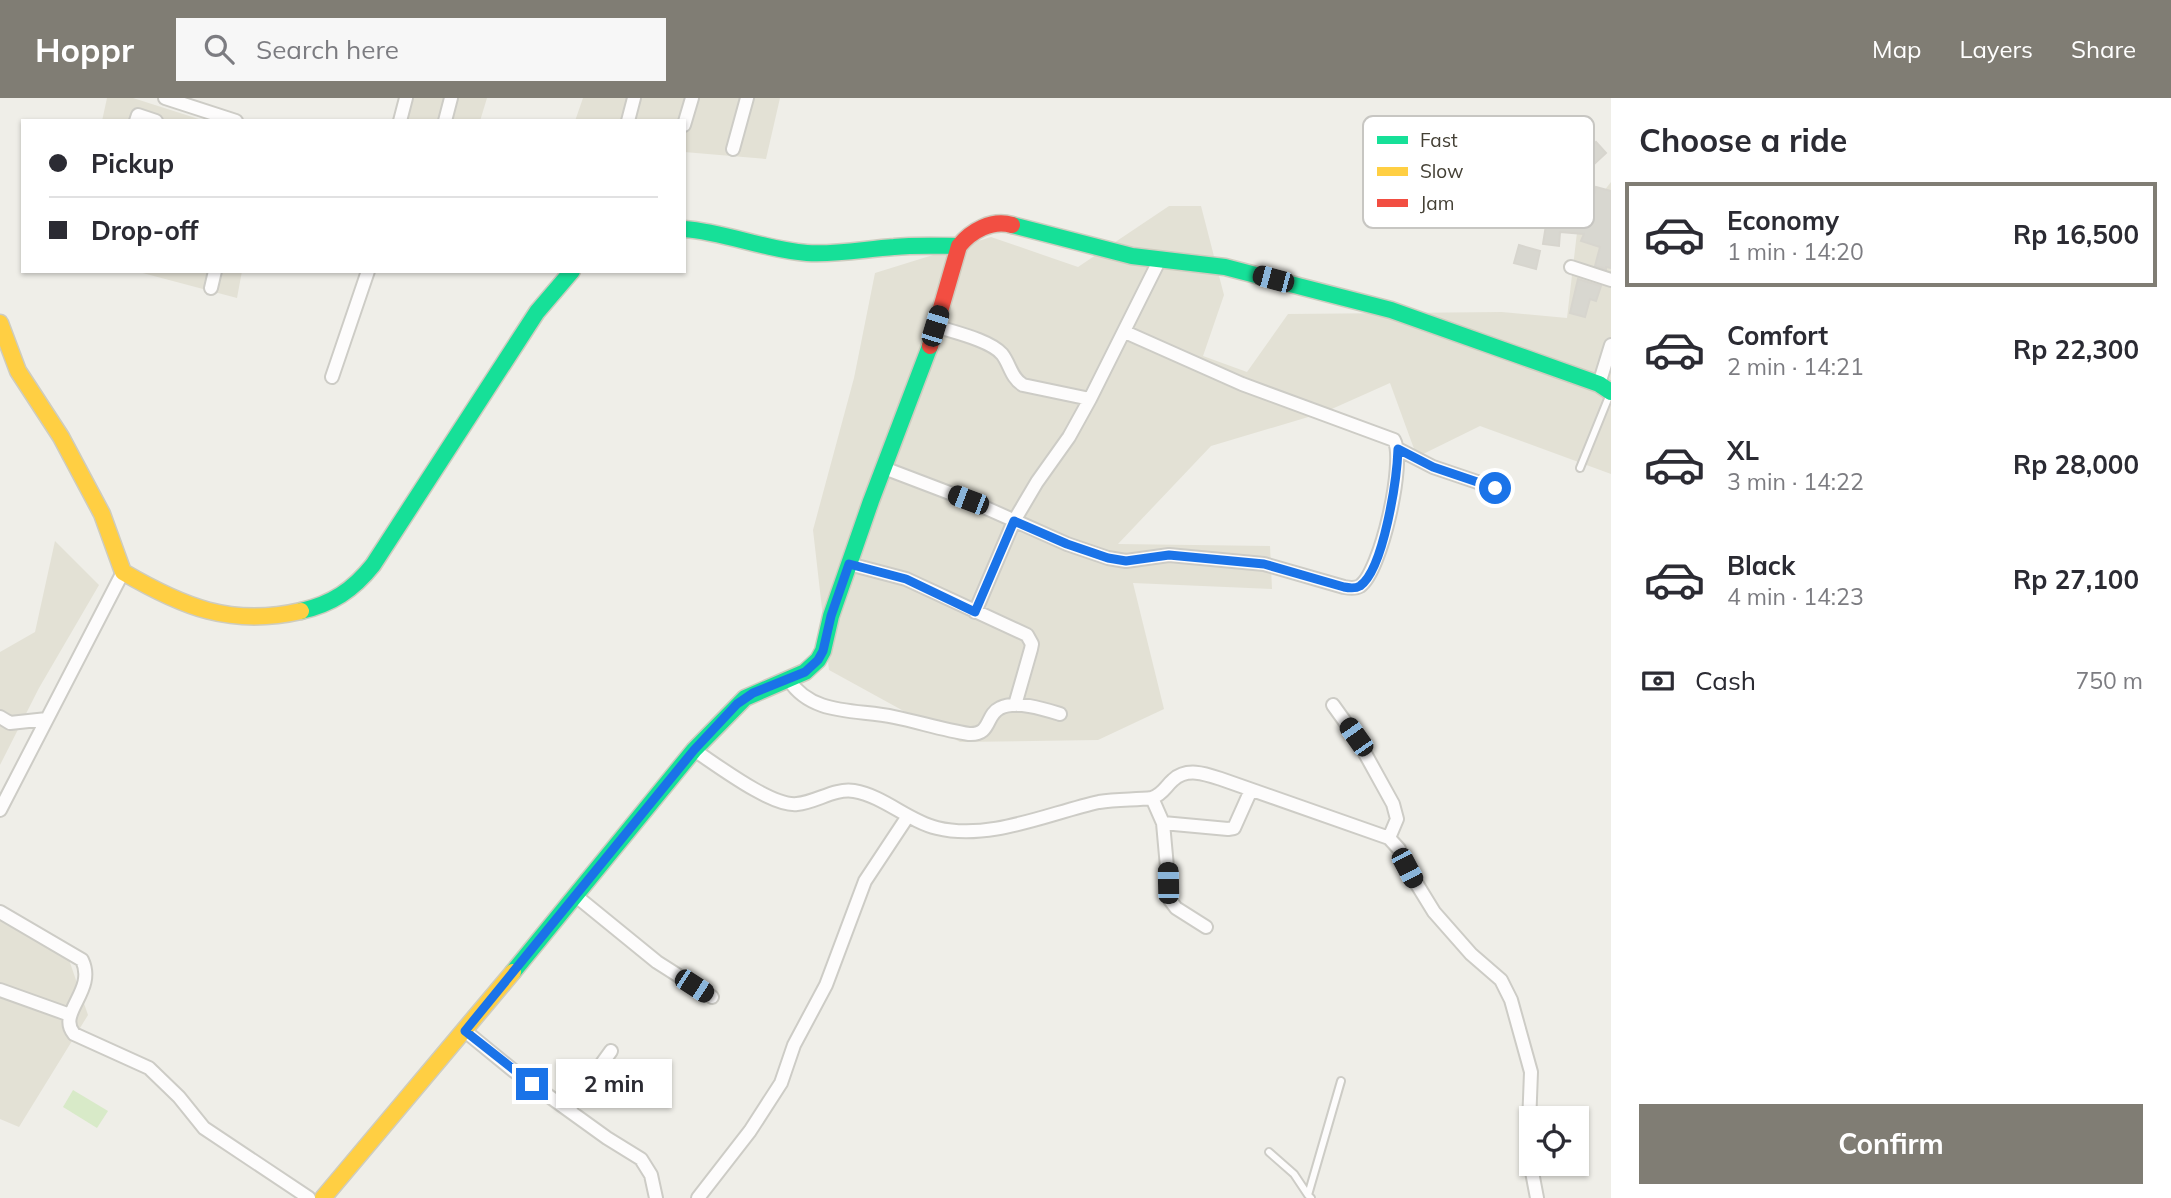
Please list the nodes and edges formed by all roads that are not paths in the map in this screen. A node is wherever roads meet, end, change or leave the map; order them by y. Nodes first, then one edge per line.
1 (165, 98) edge
2 (406, 98) edge
3 (451, 98) edge
4 (634, 98) edge
5 (692, 98) edge
6 (747, 98) edge
7 (230, 119) edge
8 (401, 119) edge
9 (446, 119) edge
10 (629, 119) edge
11 (686, 119) edge
12 (733, 149) dead end
13 (686, 229) edge
14 (959, 246) junction
15 (1159, 261) junction
16 (1571, 267) dead end
17 (215, 273) edge
18 (367, 273) edge
19 (570, 273) edge
20 (1611, 281) edge
21 (211, 288) dead end
22 (0, 323) edge
23 (935, 326) junction
24 (1125, 332) junction
25 (1611, 345) edge
26 (332, 377) dead end
27 (1605, 388) edge
28 (1090, 399) junction
29 (1398, 449) junction
30 (884, 468) junction
31 (1580, 468) dead end
32 (1495, 488) dead end
33 (1014, 521) junction
34 (849, 564) junction
35 (124, 572) junction
36 (975, 612) junction
37 (789, 680) junction
38 (1015, 705) junction
39 (1333, 705) dead end
40 (1060, 714) dead end
41 (0, 718) edge
42 (47, 719) junction
43 (694, 750) junction
44 (1251, 790) junction
45 (1152, 798) junction
46 (0, 810) edge
47 (908, 816) junction
48 (1163, 823) junction
49 (1389, 838) junction
50 (576, 896) junction
51 (0, 912) edge
52 (1206, 927) dead end
53 (0, 990) edge
54 (712, 997) dead end
55 (70, 1015) junction
56 (465, 1031) junction
57 (611, 1051) dead end
58 (1341, 1081) dead end
59 (569, 1109) junction
60 (1269, 1153) dead end
61 (1309, 1196) edge
62 (309, 1198) edge
63 (323, 1198) edge
64 (656, 1198) edge
65 (698, 1198) edge
66 (1538, 1198) edge

1 - 7 street
2 - 8 street
3 - 9 street
4 - 10 street
5 - 11 street
6 - 12 street
13 - 14 street
14 - 15 street
14 - 23 street
15 - 24 street
15 - 27 street
16 - 20 street
17 - 21 street
18 - 26 street
19 - 35 street
22 - 35 street
23 - 28 street
23 - 30 street
24 - 28 street
24 - 29 street
25 - 27 street
27 - 31 lane
28 - 33 street
29 - 32 street
29 - 33 street
30 - 33 street
30 - 34 street
33 - 36 street
34 - 36 street
34 - 37 street
35 - 42 street
36 - 38 street
37 - 38 street
37 - 43 street
38 - 40 street
39 - 49 street
41 - 42 street
42 - 46 street
43 - 47 street
43 - 50 street
44 - 45 street
44 - 48 street
44 - 49 street
45 - 47 street
45 - 48 street
47 - 65 street
48 - 52 street
49 - 66 street
50 - 54 street
50 - 56 street
51 - 55 street
53 - 55 street
55 - 62 street
56 - 59 street
56 - 63 street
57 - 59 street
58 - 61 lane
59 - 64 street
60 - 61 lane

